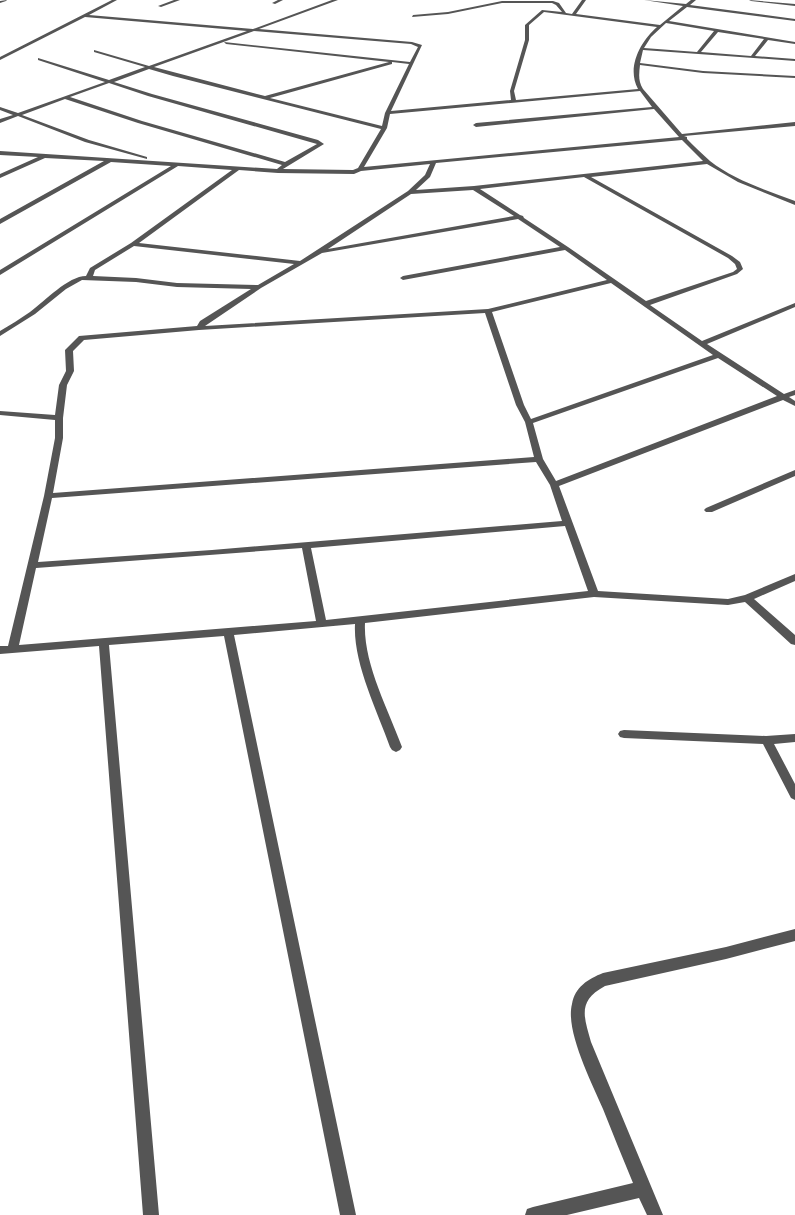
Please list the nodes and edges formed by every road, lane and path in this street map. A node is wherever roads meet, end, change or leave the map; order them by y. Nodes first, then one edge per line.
1 (5, 0) edge
2 (115, 0) edge
3 (178, 0) edge
4 (281, 0) edge
5 (336, 0) edge
6 (584, 0) edge
7 (646, 0) edge
8 (694, 0) edge
9 (751, 0) edge
10 (0, 2) edge
11 (274, 2) dead end
12 (795, 5) edge
13 (160, 6) dead end
14 (686, 6) junction
15 (564, 12) junction
16 (574, 14) junction
17 (87, 16) junction
18 (413, 16) dead end
19 (795, 20) edge
20 (663, 24) junction
21 (255, 30) junction
22 (716, 31) junction
23 (766, 39) junction
24 (221, 42) junction
25 (795, 43) edge
26 (641, 49) junction
27 (96, 51) dead end
28 (698, 53) junction
29 (752, 58) junction
30 (40, 59) dead end
31 (0, 60) edge
32 (795, 60) edge
33 (392, 62) junction
34 (411, 63) junction
35 (639, 64) junction
36 (151, 68) junction
37 (795, 77) edge
38 (110, 82) junction
39 (640, 90) junction
40 (266, 97) junction
41 (68, 98) junction
42 (514, 101) junction
43 (0, 108) edge
44 (654, 108) junction
45 (388, 113) junction
46 (19, 114) junction
47 (0, 121) edge
48 (476, 124) dead end
49 (795, 124) edge
50 (384, 128) junction
51 (684, 137) junction
52 (0, 153) edge
53 (44, 156) junction
54 (111, 160) junction
55 (434, 161) junction
56 (708, 162) junction
57 (161, 163) junction
58 (176, 164) junction
59 (286, 164) junction
60 (238, 168) junction
61 (278, 170) junction
62 (360, 170) junction
63 (584, 175) junction
64 (0, 176) edge
65 (474, 188) junction
66 (410, 192) junction
67 (795, 204) edge
68 (521, 217) junction
69 (0, 222) edge
70 (133, 244) junction
71 (566, 248) junction
72 (320, 252) junction
73 (303, 263) junction
74 (0, 272) edge
75 (89, 277) junction
76 (403, 278) dead end
77 (612, 281) junction
78 (260, 287) junction
79 (645, 304) junction
80 (795, 305) edge
81 (488, 311) junction
82 (199, 328) junction
83 (0, 334) edge
84 (701, 344) junction
85 (719, 355) junction
86 (795, 392) edge
87 (784, 396) junction
88 (795, 404) edge
89 (0, 413) edge
90 (59, 418) junction
91 (529, 422) junction
92 (539, 459) junction
93 (795, 473) edge
94 (554, 485) junction
95 (48, 496) junction
96 (708, 510) dead end
97 (568, 524) junction
98 (306, 544) junction
99 (33, 565) junction
100 (795, 577) edge
101 (594, 594) junction
102 (748, 598) junction
103 (360, 620) junction
104 (322, 624) junction
105 (228, 632) junction
106 (795, 641) edge
107 (104, 642) junction
108 (13, 648) junction
109 (0, 650) edge
110 (624, 734) dead end
111 (795, 738) edge
112 (766, 740) junction
113 (396, 746) dead end
114 (795, 795) edge
115 (795, 935) edge
116 (643, 1189) junction
117 (151, 1215) edge
118 (348, 1215) edge
119 (533, 1215) edge
120 (655, 1215) edge

1 - 10 street
2 - 17 street
3 - 13 street
4 - 11 street
5 - 21 street
6 - 16 street
7 - 14 street
8 - 14 street
9 - 12 street
14 - 19 street
14 - 20 street
15 - 16 street
15 - 18 street
15 - 42 street
16 - 20 street
17 - 21 street
17 - 31 street
20 - 22 street
20 - 26 street
21 - 24 street
21 - 34 street
22 - 23 street
22 - 28 street
23 - 25 street
23 - 29 street
24 - 33 street
24 - 36 street
26 - 28 street
26 - 35 street
27 - 36 street
28 - 29 street
29 - 32 street
30 - 38 street
33 - 34 street
33 - 40 street
34 - 45 street
35 - 37 street
35 - 39 street
36 - 38 street
36 - 40 street
38 - 41 street
38 - 59 street
39 - 42 street
39 - 44 street
40 - 50 street
41 - 46 street
41 - 59 street
42 - 45 street
43 - 46 street
44 - 48 street
44 - 51 street
45 - 50 street
46 - 47 street
46 - 57 street
49 - 51 street
50 - 62 street
51 - 55 street
51 - 56 street
52 - 53 street
53 - 54 street
53 - 64 street
54 - 57 street
54 - 69 street
55 - 62 street
55 - 66 street
56 - 63 street
56 - 67 street
57 - 58 street
58 - 60 street
58 - 74 street
59 - 61 street
60 - 61 street
60 - 70 street
61 - 62 street
63 - 65 street
63 - 79 street
65 - 66 street
65 - 68 street
66 - 72 street
68 - 71 street
68 - 72 street
70 - 73 street
70 - 75 street
71 - 76 street
71 - 77 street
72 - 73 street
73 - 78 street
75 - 78 street
75 - 83 street
77 - 79 street
77 - 81 street
78 - 82 street
79 - 84 street
80 - 84 street
81 - 82 street
81 - 91 street
82 - 90 street
84 - 85 street
85 - 87 street
85 - 91 street
86 - 87 street
87 - 88 street
87 - 94 street
89 - 90 street
90 - 95 street
91 - 92 street
92 - 94 street
92 - 95 street
93 - 96 street
94 - 97 street
95 - 99 street
97 - 98 street
97 - 101 street
98 - 99 street
98 - 104 street
99 - 108 street
100 - 102 street
101 - 102 street
101 - 103 street
102 - 106 street
103 - 104 street
103 - 113 street
104 - 105 street
105 - 107 street
105 - 118 street
107 - 108 street
107 - 117 street
108 - 109 street
110 - 112 street
111 - 112 street
112 - 114 street
115 - 116 street
116 - 119 street
116 - 120 street

